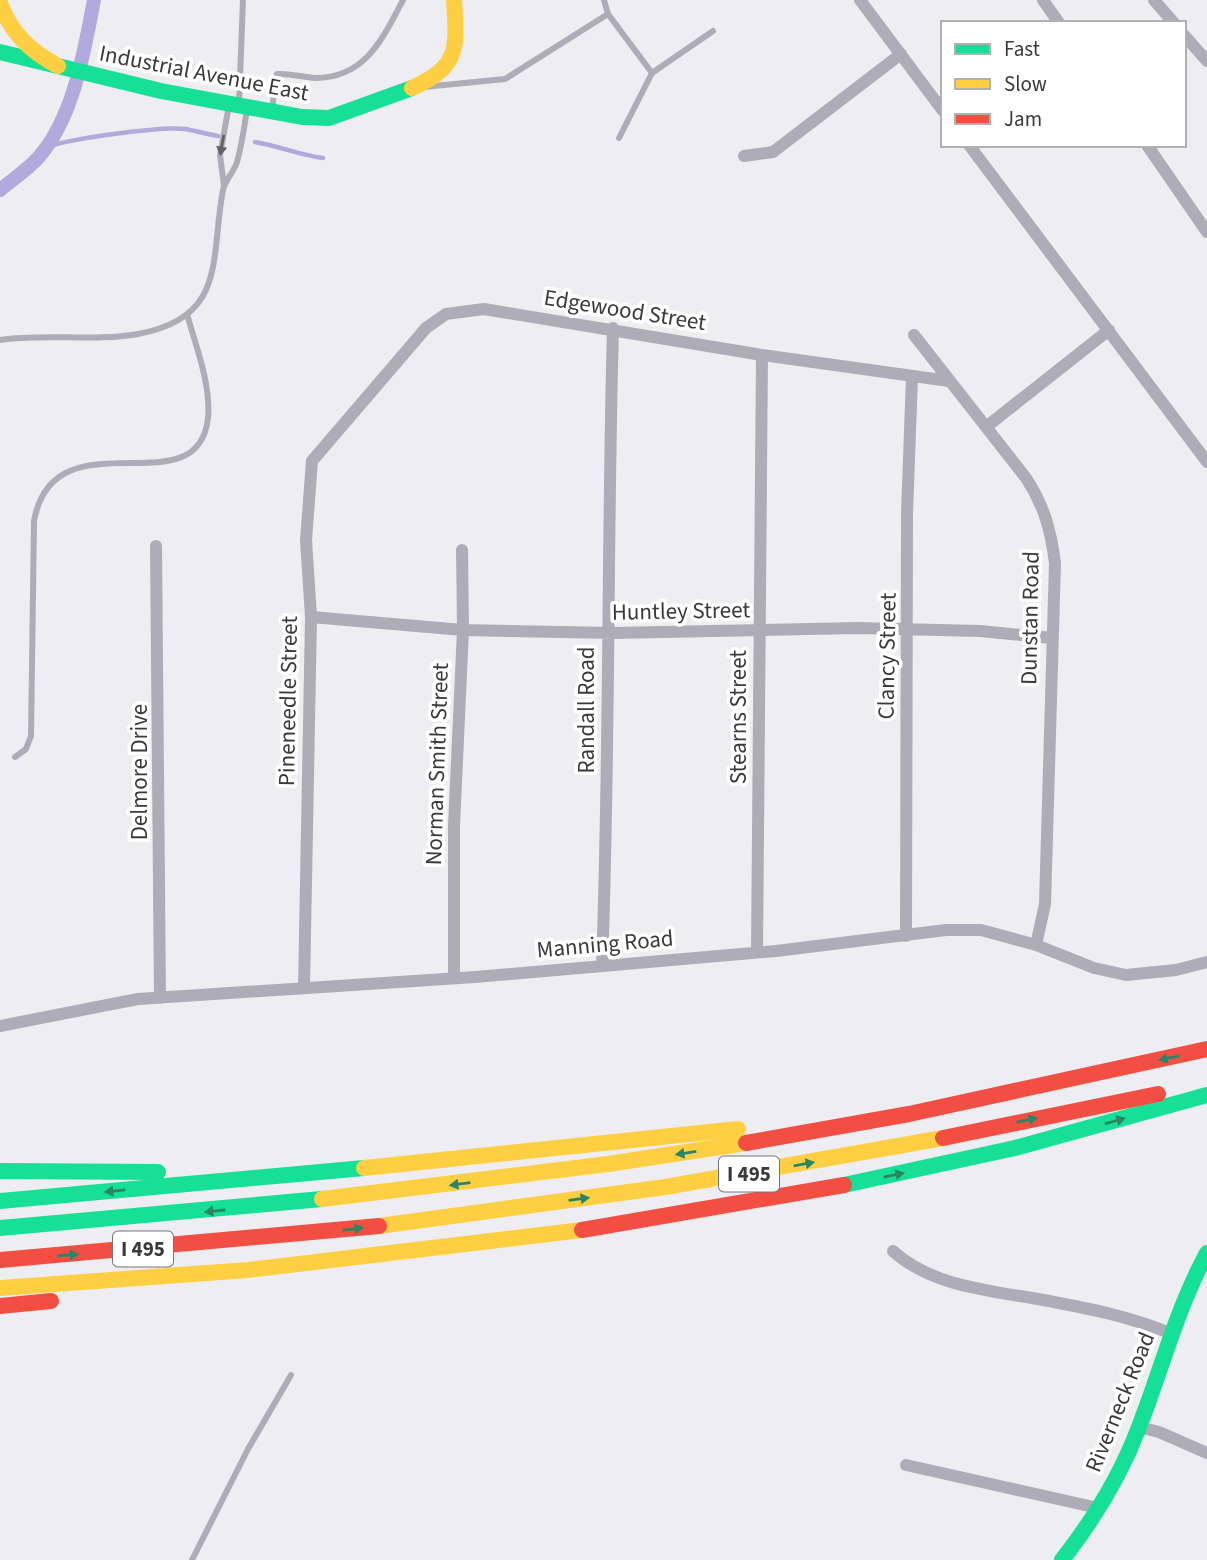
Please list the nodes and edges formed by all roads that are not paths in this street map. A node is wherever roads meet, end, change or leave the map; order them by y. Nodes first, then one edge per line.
1 (243, 0) edge
2 (403, 0) edge
3 (454, 0) edge
4 (604, 0) edge
5 (860, 0) edge
6 (1043, 0) edge
7 (1154, 0) edge
8 (0, 3) edge
9 (608, 14) junction
10 (1058, 21) edge
11 (1172, 21) edge
12 (713, 30) dead end
13 (1186, 36) edge
14 (0, 52) edge
15 (901, 54) junction
16 (1207, 61) edge
17 (58, 66) junction
18 (652, 73) junction
19 (415, 87) junction
20 (239, 106) junction
21 (941, 108) edge
22 (272, 112) junction
23 (618, 138) dead end
24 (970, 147) edge
25 (1148, 147) edge
26 (744, 156) dead end
27 (224, 186) junction
28 (1207, 232) edge
29 (187, 314) junction
30 (613, 328) junction
31 (1109, 330) junction
32 (914, 335) dead end
33 (0, 340) edge
34 (762, 355) junction
35 (912, 377) junction
36 (950, 380) junction
37 (341, 425) joint
38 (986, 427) junction
39 (1207, 462) edge
40 (156, 546) dead end
41 (463, 550) dead end
42 (312, 617) junction
43 (909, 629) junction
44 (463, 631) junction
45 (759, 631) junction
46 (607, 633) junction
47 (1052, 638) junction
48 (15, 757) dead end
49 (906, 936) junction
50 (1036, 944) junction
51 (757, 953) junction
52 (1207, 962) edge
53 (602, 965) junction
54 (454, 978) junction
55 (303, 988) junction
56 (160, 998) junction
57 (0, 1026) edge
58 (1207, 1049) edge
59 (1207, 1084) edge
60 (1207, 1095) edge
61 (946, 1106) junction
62 (0, 1171) edge
63 (281, 1176) junction
64 (0, 1201) edge
65 (0, 1228) edge
66 (893, 1251) dead end
67 (1207, 1253) edge
68 (0, 1259) edge
69 (276, 1267) junction
70 (0, 1289) edge
71 (0, 1306) edge
72 (1172, 1334) junction
73 (291, 1375) dead end
74 (1139, 1427) junction
75 (1207, 1453) edge
76 (906, 1465) dead end
77 (1098, 1508) junction
78 (192, 1560) edge
79 (1062, 1560) edge

1 - 20 lane
2 - 22 lane
3 - 19 main road, Industrial Avenue East
4 - 9 lane
5 - 15 street
6 - 10 street
7 - 11 street
8 - 17 main road
9 - 18 lane
9 - 19 lane
12 - 18 lane
13 - 16 street
14 - 17 main road, Industrial Avenue East
15 - 21 street
15 - 26 street
17 - 20 main road, Industrial Avenue East
18 - 23 lane
19 - 22 main road, Industrial Avenue East
20 - 22 main road, Industrial Avenue East
20 - 27 lane
20 -> 27 lane
24 - 31 street
25 - 28 street
27 - 29 lane
29 - 33 lane
29 - 48 lane
30 - 34 street, Edgewood Street
30 - 37 street, Edgewood Street
30 - 46 street, Randall Road
31 - 38 street
31 - 39 street
32 - 36 street, Dunstan Road
34 - 35 street, Edgewood Street
34 - 45 street, Stearns Street
35 - 36 street, Edgewood Street
35 - 43 street, Clancy Street
36 - 38 street, Dunstan Road
37 - 42 street, Pineneedle Street
38 - 47 street, Dunstan Road
40 - 56 street, Delmore Drive
41 - 44 street, Norman Smith Street
42 - 44 street, Huntley Street
42 - 55 street, Pineneedle Street
43 - 45 street, Huntley Street
43 - 47 street, Huntley Street
43 - 49 street, Clancy Street
44 - 46 street, Huntley Street
44 - 54 street, Norman Smith Street
45 - 46 street, Huntley Street
45 - 51 street, Stearns Street
46 - 53 street, Randall Road
47 - 50 street, Dunstan Road
49 - 50 street, Manning Road
49 - 51 street, Manning Road
50 - 52 street, Manning Road
51 - 53 street, Manning Road
53 - 54 street, Manning Road
54 - 55 street, Manning Road
55 - 56 street, Manning Road
56 - 57 street, Manning Road
58 -> 61 main road, I 495
68 -> 59 main road, I 495
69 -> 60 main road
61 - 63 main road
61 -> 65 main road, I 495
62 - 63 main road
63 -> 64 main road
66 - 72 street
67 - 72 main road, Riverneck Road
69 - 70 main road
69 - 71 main road
72 - 74 main road, Riverneck Road
73 - 78 lane
74 - 75 street
74 - 77 main road, Riverneck Road
76 - 77 street
77 - 79 main road, Riverneck Road

